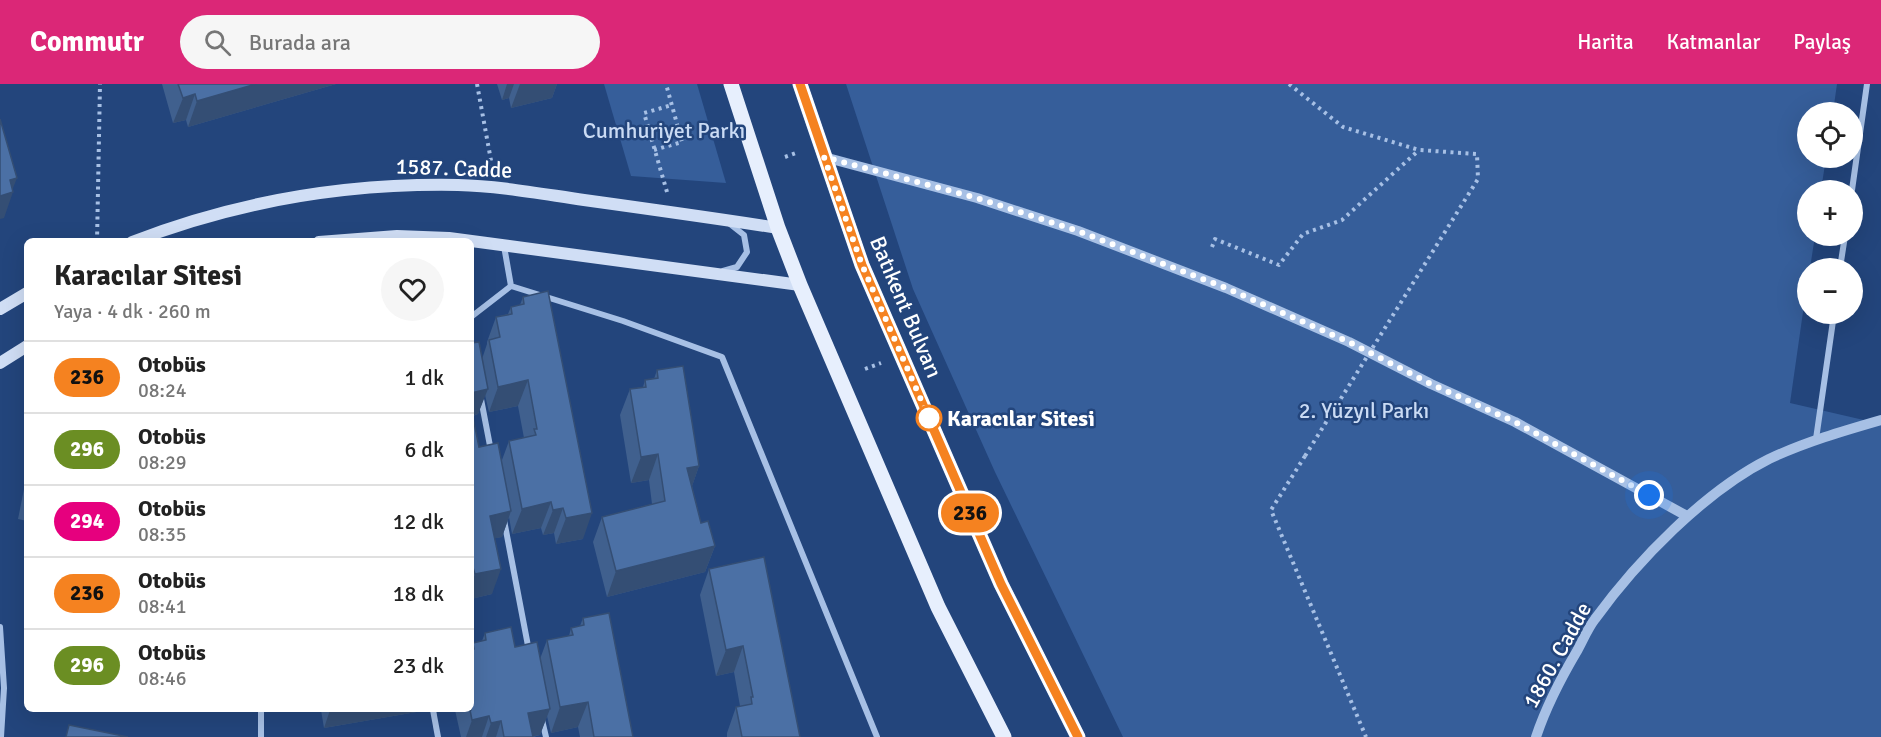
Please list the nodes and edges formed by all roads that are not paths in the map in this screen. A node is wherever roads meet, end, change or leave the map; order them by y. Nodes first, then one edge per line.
1 (731, 84) edge
2 (800, 84) edge
3 (1867, 84) edge
4 (824, 157) junction
5 (1853, 180) edge
6 (725, 220) junction
7 (778, 228) junction
8 (143, 238) edge
9 (371, 238) edge
10 (449, 238) edge
11 (474, 241) edge
12 (504, 245) junction
13 (717, 273) junction
14 (800, 285) junction
15 (511, 286) junction
16 (24, 295) edge
17 (0, 309) edge
18 (474, 315) edge
19 (1833, 324) edge
20 (24, 348) edge
21 (0, 363) edge
22 (480, 395) edge
23 (1881, 420) edge
24 (1816, 439) junction
25 (491, 454) edge
26 (503, 513) edge
27 (1687, 516) junction
28 (0, 627) edge
29 (530, 655) edge
30 (261, 712) edge
31 (433, 712) edge
32 (541, 713) edge
33 (1, 737) edge
34 (261, 737) edge
35 (438, 737) edge
36 (546, 737) edge
37 (877, 737) edge
38 (1004, 737) edge
39 (1078, 737) edge
40 (1536, 737) edge

1 - 7 main road
2 - 4 main road, Batıkent Bulvarı
3 - 5 street
4 - 27 street
4 - 39 main road, Batıkent Bulvarı
6 - 7 main road, 1587. Cadde
6 - 8 main road, 1587. Cadde
6 - 13 street
7 - 14 main road
9 - 10 main road
11 - 12 main road
12 - 13 main road
12 - 15 street
13 - 14 main road
14 - 38 main road
15 - 18 street
15 - 37 street
16 - 17 main road
19 - 24 street
20 - 21 main road
22 - 25 street
23 - 24 street, 1860. Cadde
24 - 27 street, 1860. Cadde
26 - 29 street
27 - 40 street, 1860. Cadde
28 - 33 street
30 - 34 street
31 - 35 street
32 - 36 street

